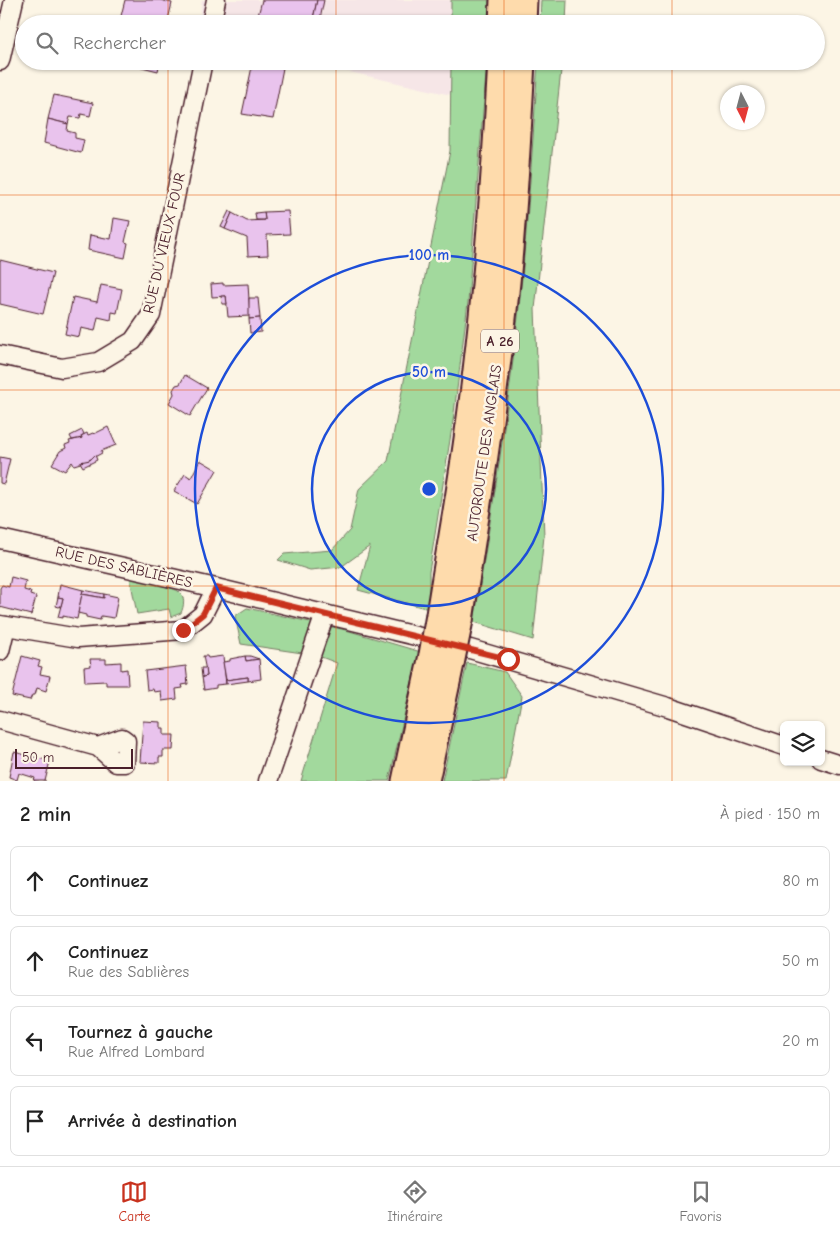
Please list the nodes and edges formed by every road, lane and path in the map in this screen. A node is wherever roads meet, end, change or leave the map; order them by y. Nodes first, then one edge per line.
1 (14, 0) edge
2 (216, 0) edge
3 (503, 0) edge
4 (524, 0) edge
5 (213, 15) edge
6 (502, 15) edge
7 (523, 15) edge
8 (0, 61) edge
9 (201, 70) edge
10 (500, 70) edge
11 (521, 70) edge
12 (0, 355) edge
13 (0, 539) edge
14 (216, 588) junction
15 (331, 615) junction
16 (449, 617) junction
17 (3, 625) edge
18 (0, 651) edge
19 (442, 657) junction
20 (0, 720) edge
21 (780, 745) edge
22 (98, 747) dead end
23 (825, 759) edge
24 (840, 765) edge
25 (268, 781) edge
26 (405, 781) edge
27 (426, 781) edge

1 - 8 street
2 - 5 street
3 - 6 highway
4 - 7 highway
9 - 12 street, RUE DU VIEUX FOUR
10 - 16 highway, AUTOROUTE DES ANGLAIS / A 26
11 - 16 highway, AUTOROUTE DES ANGLAIS / A 26
13 - 14 street, RUE DES SABLIÈRES
14 - 15 street, RUE DES SABLIÈRES
14 - 17 street
15 - 21 street, RUE DES SABLIÈRES
15 - 25 street
16 - 19 highway, AUTOROUTE DES ANGLAIS / A 26, bridge
17 - 18 street
19 - 26 highway, AUTOROUTE DES ANGLAIS / A 26
19 - 27 highway, AUTOROUTE DES ANGLAIS / A 26
20 - 22 street
23 - 24 street

